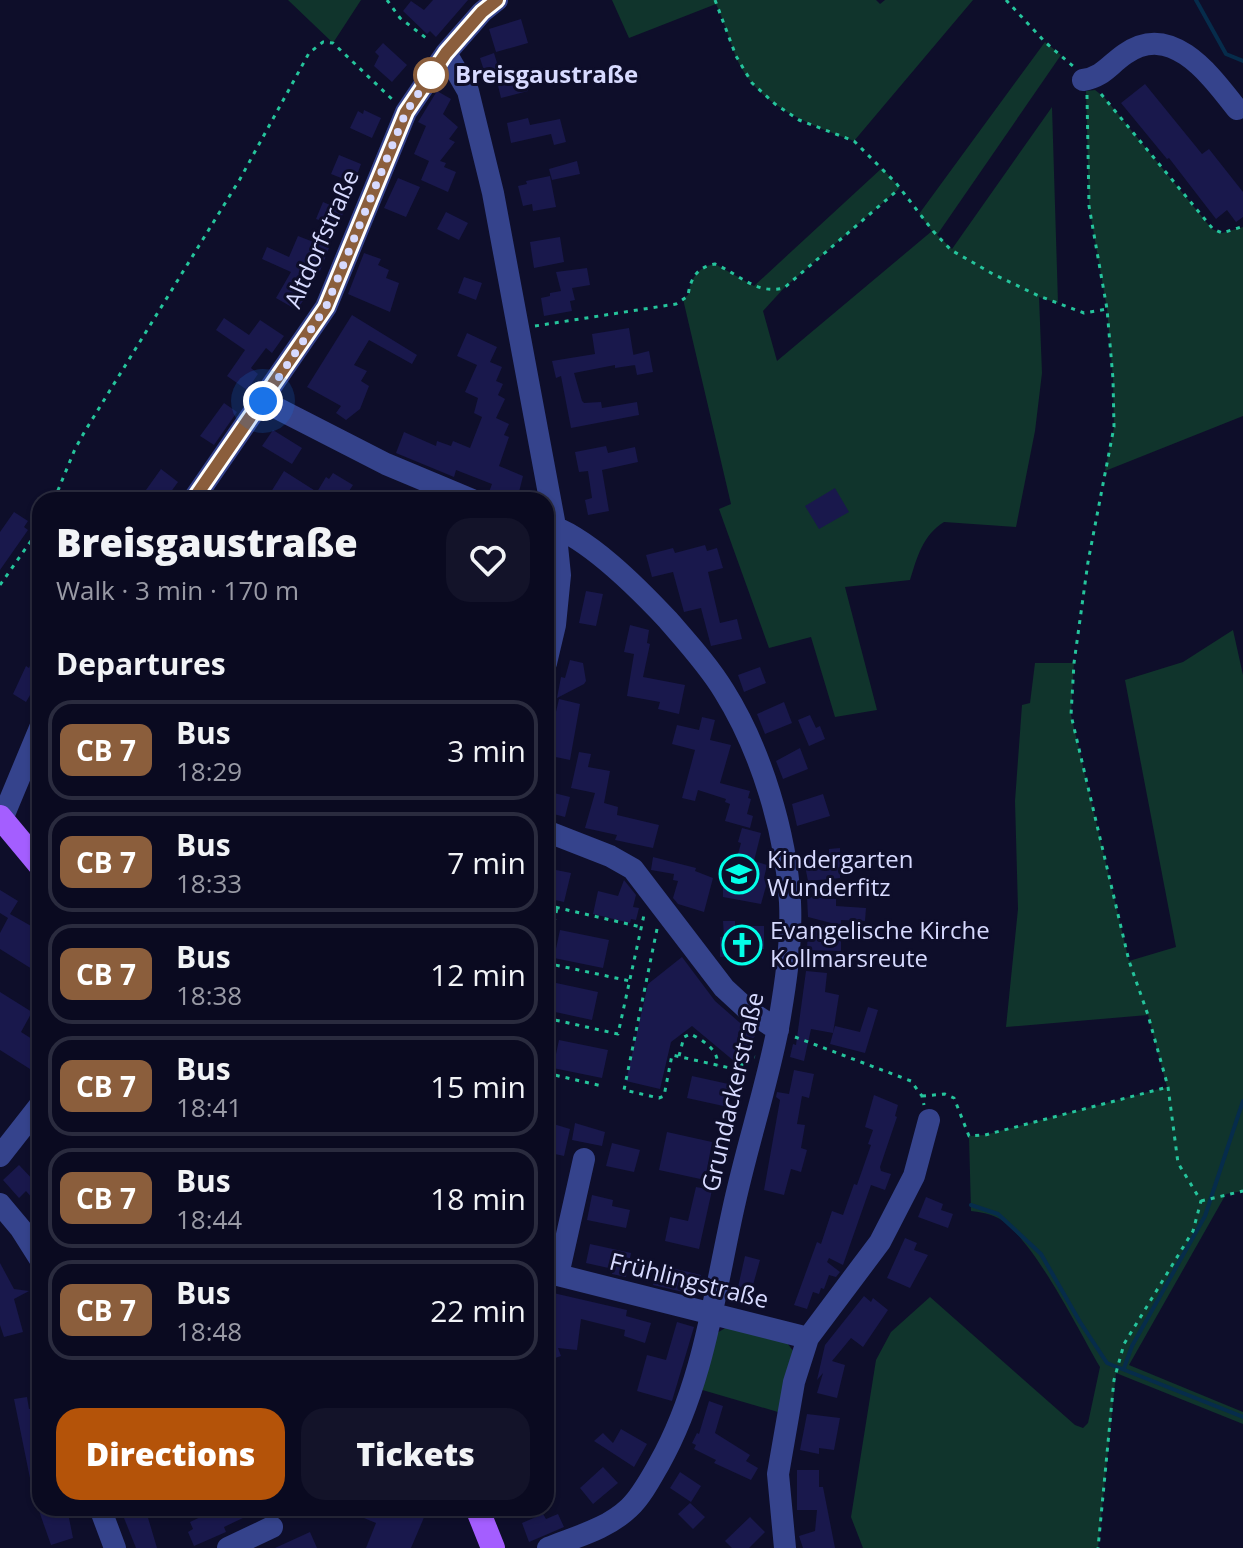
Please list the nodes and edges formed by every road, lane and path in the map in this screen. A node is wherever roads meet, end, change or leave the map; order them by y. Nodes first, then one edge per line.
1 (387, 0) edge
2 (497, 0) edge
3 (715, 0) edge
4 (1006, 0) edge
5 (446, 53) junction
6 (1081, 76) joint
7 (1237, 109) dead end
8 (406, 112) junction
9 (900, 188) junction
10 (1241, 227) dead end
11 (1107, 309) junction
12 (519, 328) junction
13 (263, 401) junction
14 (57, 492) edge
15 (199, 492) edge
16 (453, 492) edge
17 (545, 492) edge
18 (554, 527) edge
19 (32, 539) edge
20 (554, 545) edge
21 (0, 585) edge
22 (554, 629) edge
23 (32, 747) edge
24 (1, 820) edge
25 (554, 834) edge
26 (32, 856) edge
27 (650, 888) junction
28 (554, 907) edge
29 (557, 908) junction
30 (673, 919) junction
31 (554, 923) edge
32 (641, 927) junction
33 (554, 965) edge
34 (630, 981) junction
35 (554, 1020) edge
36 (778, 1030) junction
37 (679, 1056) junction
38 (770, 1060) junction
39 (717, 1065) junction
40 (554, 1075) edge
41 (602, 1086) dead end
42 (1168, 1087) junction
43 (922, 1096) junction
44 (32, 1115) edge
45 (929, 1120) joint
46 (0, 1156) edge
47 (584, 1159) dead end
48 (1243, 1191) edge
49 (1201, 1201) junction
50 (0, 1204) edge
51 (32, 1246) edge
52 (554, 1267) edge
53 (554, 1274) edge
54 (711, 1313) junction
55 (808, 1338) junction
56 (103, 1516) edge
57 (480, 1516) edge
58 (272, 1527) dead end
59 (115, 1548) edge
60 (228, 1548) edge
61 (493, 1548) edge
62 (548, 1548) edge
63 (785, 1548) edge
64 (1098, 1548) edge

1 - 5 path
2 - 5 street, Altdorfstraße
3 - 9 path
4 - 6 path
5 - 8 street, Altdorfstraße
5 - 12 street
6 - 7 street
8 - 13 street, Altdorfstraße
8 - 14 path
9 - 11 path
9 - 12 path
10 - 11 path
11 - 42 path
12 - 17 street
13 - 15 street, Altdorfstraße
13 - 16 street
18 - 36 street, Grundackerstraße
19 - 21 path
20 - 22 street
23 - 24 street
24 - 26 main road
25 - 27 street
27 - 30 street
27 - 32 path
28 - 29 path
29 - 31 path
29 - 32 path
30 - 36 street
30 - 37 path
32 - 34 path
33 - 34 path
34 - 35 path
36 - 38 street, Grundackerstraße
36 - 43 path
37 - 39 path
37 - 39 path
38 - 39 path
38 - 54 street, Grundackerstraße
40 - 41 path
42 - 43 path
42 - 49 path
43 - 45 path
44 - 46 street
45 - 55 street
47 - 52 street, Frühlingstraße
48 - 49 path
49 - 64 path
50 - 51 street
53 - 54 street, Frühlingstraße
54 - 55 street, Frühlingstraße
54 - 62 street, Grundackerstraße
55 - 63 street
56 - 59 street
57 - 61 main road
58 - 60 street

